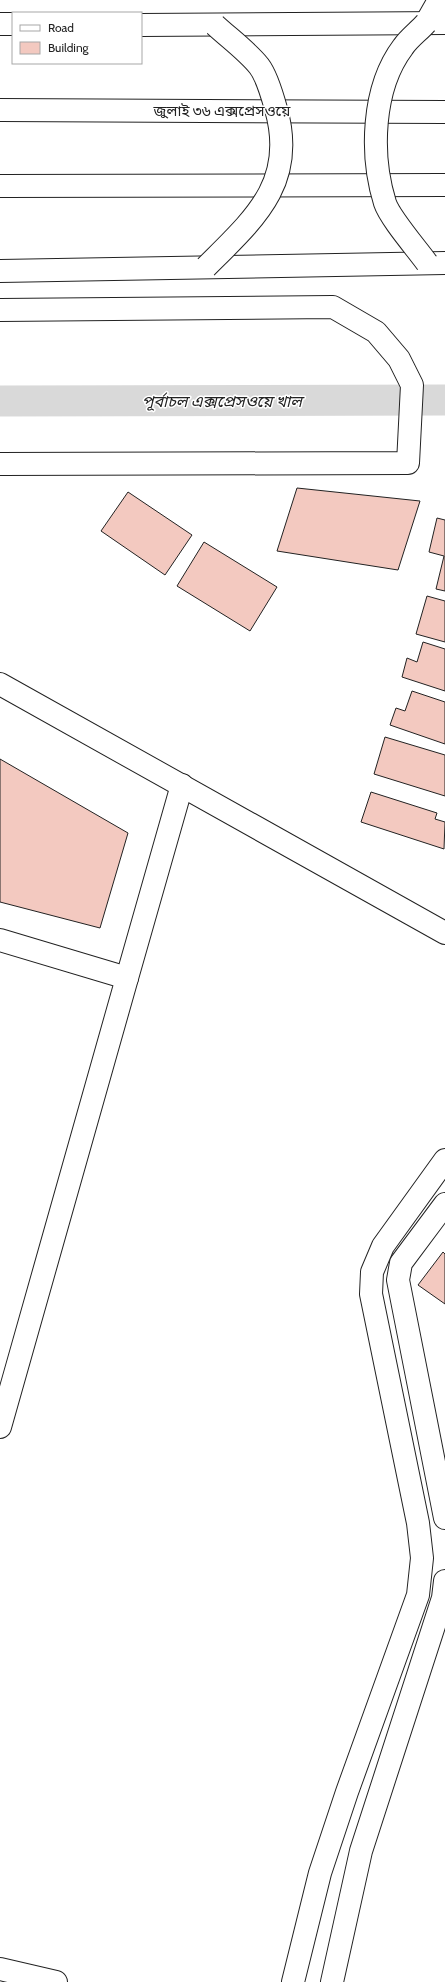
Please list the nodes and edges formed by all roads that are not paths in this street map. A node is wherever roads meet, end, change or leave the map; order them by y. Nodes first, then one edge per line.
1 (439, 0) edge
2 (436, 23) edge
3 (0, 24) edge
4 (12, 24) edge
5 (142, 25) edge
6 (215, 25) junction
7 (0, 110) edge
8 (445, 112) edge
9 (445, 185) edge
10 (0, 186) edge
11 (436, 263) edge
12 (206, 268) junction
13 (0, 271) edge
14 (0, 310) edge
15 (0, 464) edge
16 (0, 684) edge
17 (182, 785) junction
18 (445, 933) edge
19 (0, 940) edge
20 (127, 978) junction
21 (445, 1160) edge
22 (445, 1204) edge
23 (0, 1427) edge
24 (429, 1431) junction
25 (400, 1437) junction
26 (445, 1518) edge
27 (445, 1581) edge
28 (0, 1969) edge
29 (56, 1982) edge
30 (293, 1982) edge
31 (332, 1982) edge

1 - 2 main road
2 - 6 main road
2 - 11 main road, bridge
3 - 4 main road
5 - 6 main road
6 - 12 main road, bridge
7 - 8 main road, জুলাই ৩৬ এক্সপ্রেসওয়ে
9 - 10 main road
11 - 12 main road
12 - 13 main road
14 - 15 main road
16 - 17 main road
17 - 18 main road
17 - 20 main road
19 - 20 main road
20 - 23 main road
21 - 25 main road
22 - 24 main road
24 - 25 main road
24 - 26 main road
25 - 30 main road
27 - 31 main road
28 - 29 main road

